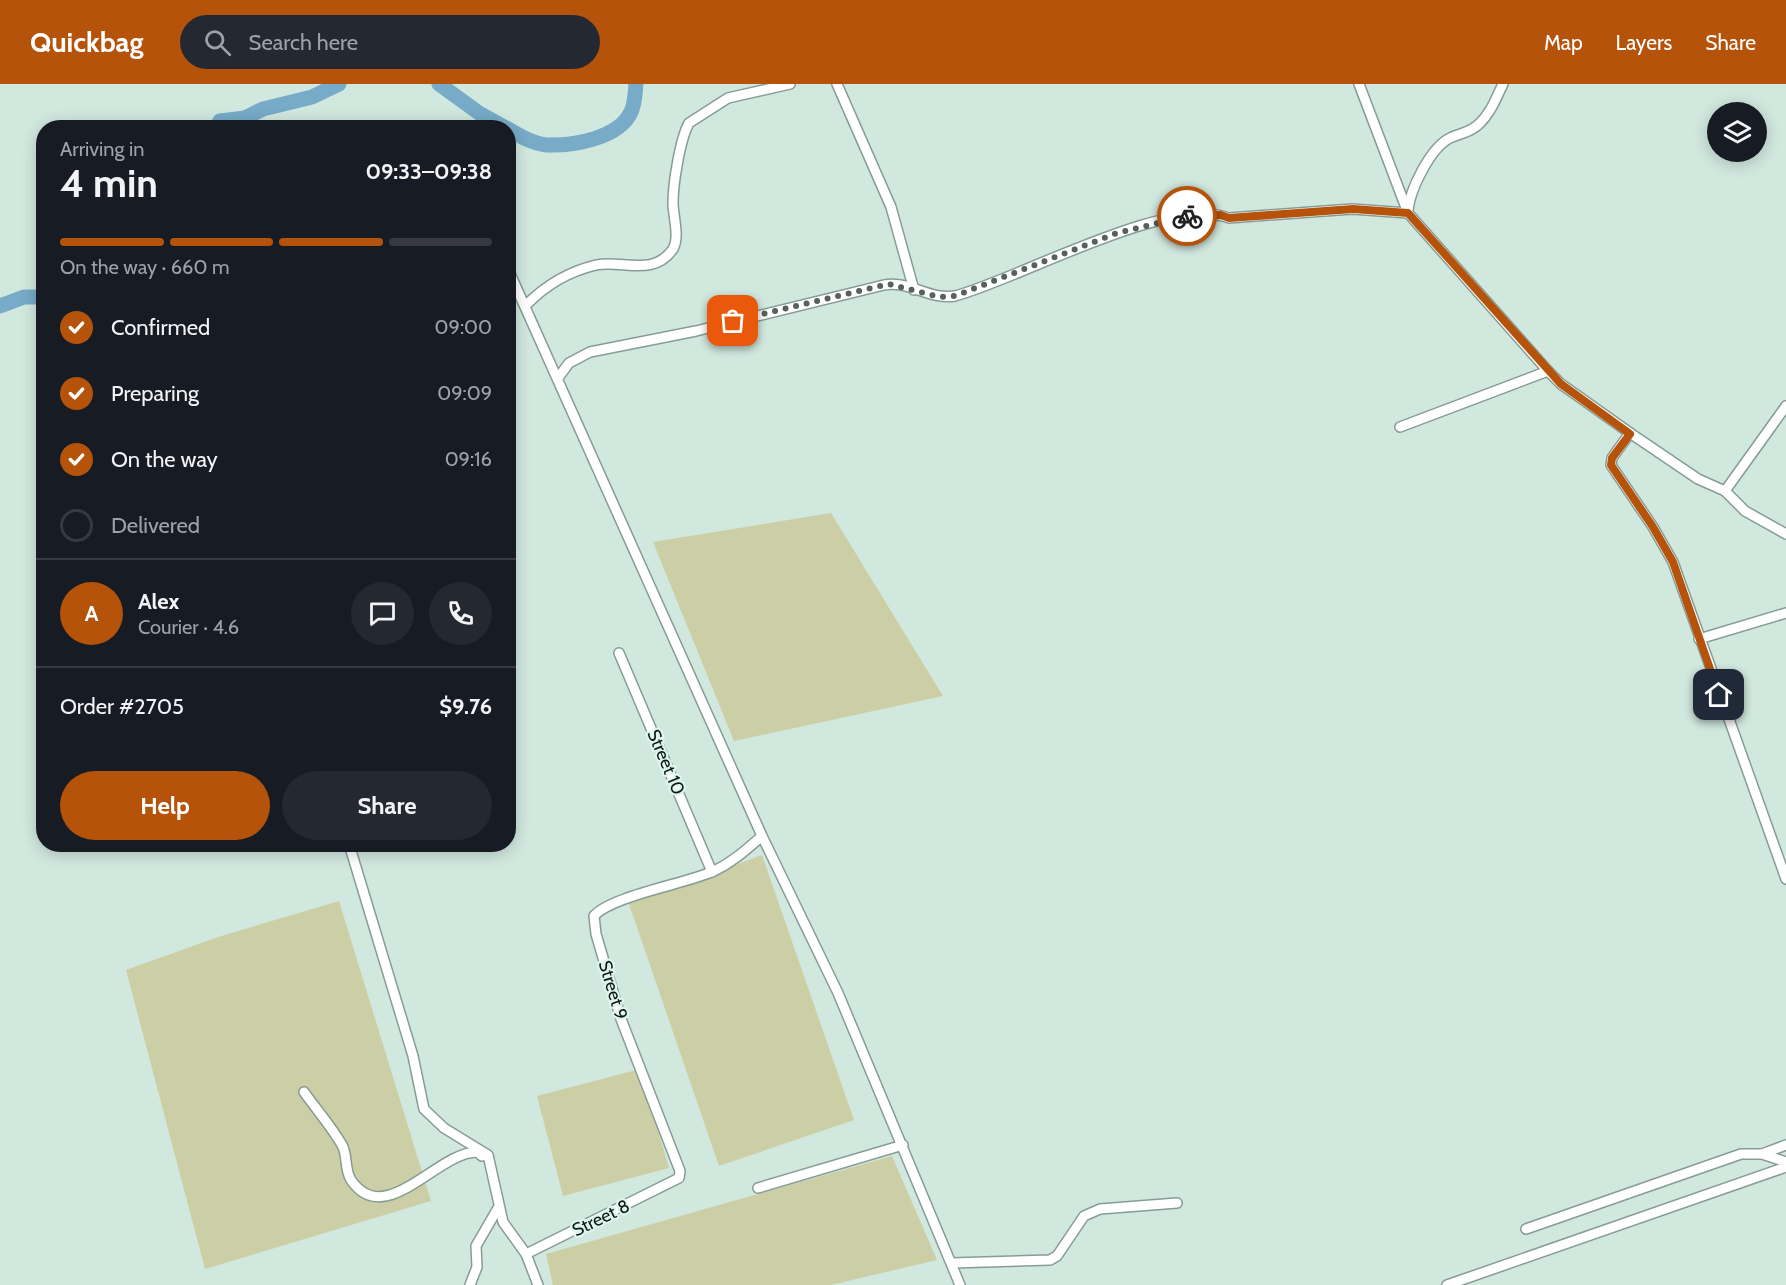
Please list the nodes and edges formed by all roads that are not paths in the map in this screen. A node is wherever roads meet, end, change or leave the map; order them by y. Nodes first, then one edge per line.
1 (790, 84) edge
2 (837, 84) edge
3 (1359, 84) edge
4 (1503, 84) edge
5 (1408, 213) junction
6 (516, 284) edge
7 (914, 290) junction
8 (526, 305) junction
9 (1548, 371) junction
10 (558, 378) junction
11 (1786, 406) edge
12 (1400, 427) dead end
13 (1630, 434) junction
14 (1725, 491) junction
15 (1786, 534) edge
16 (1786, 613) edge
17 (1699, 639) junction
18 (619, 653) dead end
19 (762, 836) junction
20 (351, 852) edge
21 (712, 872) junction
22 (1786, 879) edge
23 (304, 1092) dead end
24 (903, 1145) junction
25 (1786, 1145) edge
26 (1762, 1154) junction
27 (1786, 1162) edge
28 (492, 1164) junction
29 (1786, 1167) edge
30 (677, 1181) joint
31 (758, 1188) dead end
32 (1177, 1203) dead end
33 (498, 1208) junction
34 (1526, 1228) dead end
35 (526, 1254) junction
36 (952, 1263) junction
37 (470, 1285) edge
38 (538, 1285) edge
39 (960, 1285) edge
40 (1447, 1285) edge

1 - 8 street
2 - 7 street
3 - 5 street
4 - 5 street
5 - 7 street
5 - 9 street
6 - 8 street
7 - 10 street
8 - 10 street
9 - 12 street
9 - 13 street
10 - 19 street
11 - 14 street
13 - 14 street
13 - 17 street
14 - 15 street
16 - 17 street
17 - 22 street
18 - 21 street, Street 10
19 - 21 street
19 - 24 street
20 - 28 street
21 - 30 street, Street 9
23 - 28 street
24 - 31 street
24 - 36 street
25 - 26 street
26 - 27 street
26 - 34 street
28 - 33 street
29 - 40 street
30 - 35 street, Street 8
32 - 36 street
33 - 35 street
33 - 37 street
35 - 38 street
36 - 39 street

